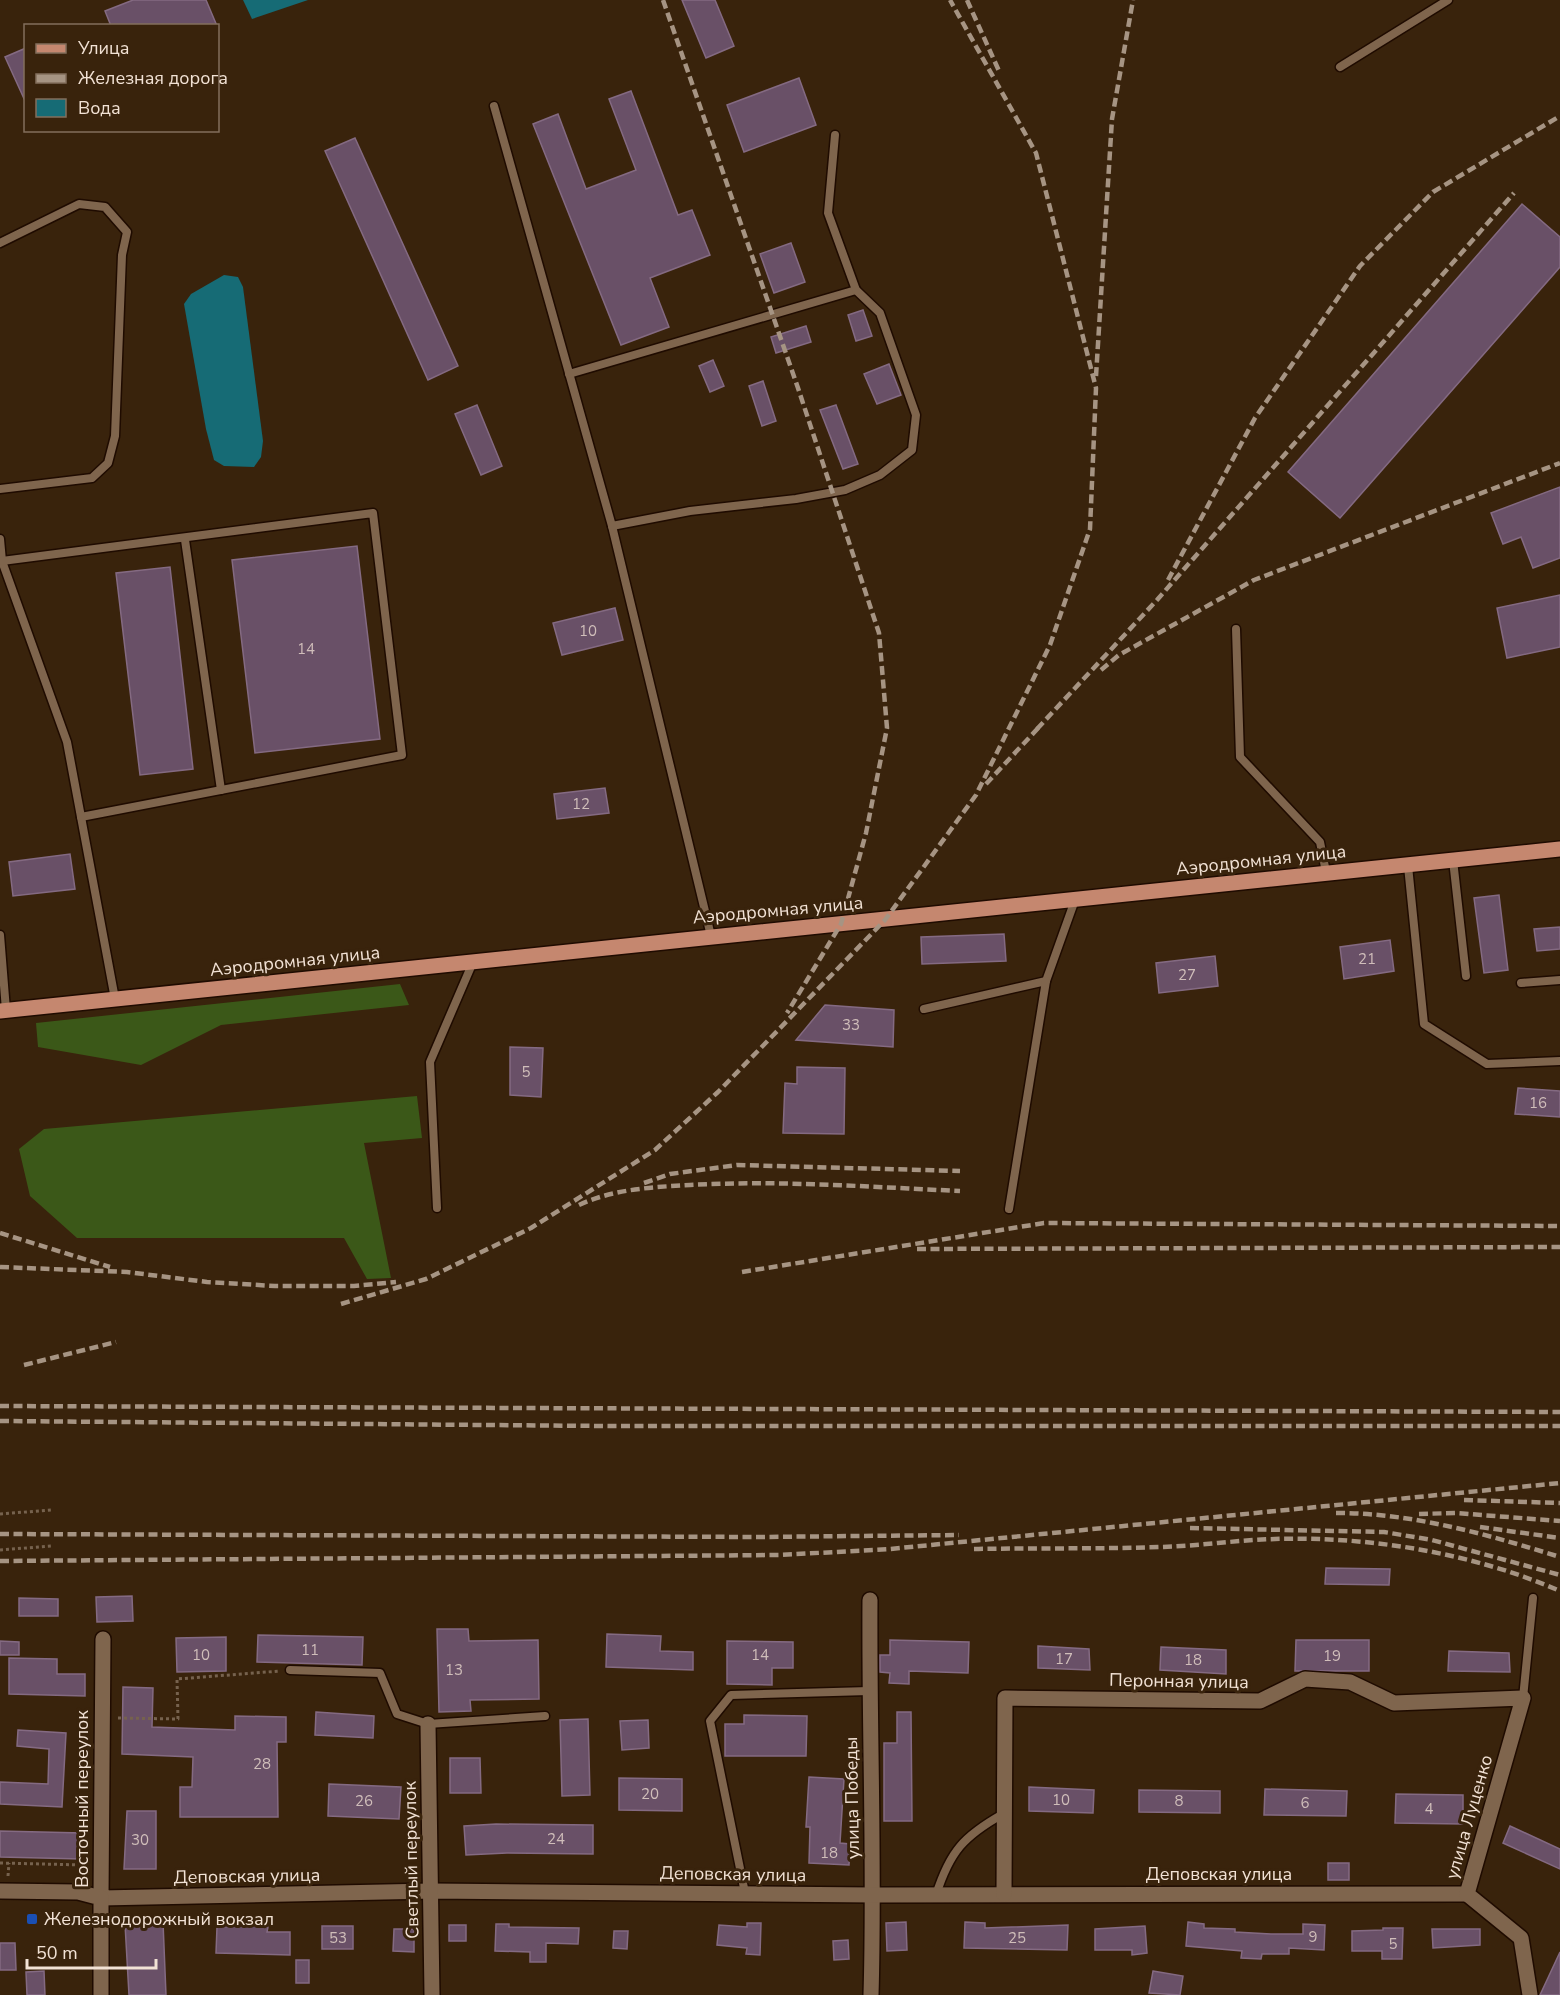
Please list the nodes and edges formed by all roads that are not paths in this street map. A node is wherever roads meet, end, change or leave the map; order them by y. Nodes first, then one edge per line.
1 (1448, 0) edge
2 (1340, 67) dead end
3 (494, 106) dead end
4 (835, 135) dead end
5 (0, 243) edge
6 (856, 290) junction
7 (569, 374) junction
8 (0, 489) edge
9 (612, 526) junction
10 (0, 539) edge
11 (185, 540) junction
12 (2, 561) junction
13 (1236, 628) dead end
14 (221, 790) junction
15 (81, 817) junction
16 (1560, 849) edge
17 (1453, 860) junction
18 (1408, 866) junction
19 (1326, 872) junction
20 (1075, 900) junction
21 (0, 935) edge
22 (711, 936) junction
23 (473, 962) junction
24 (1466, 976) dead end
25 (1560, 980) edge
26 (1046, 981) junction
27 (1521, 982) dead end
28 (115, 999) junction
29 (924, 1009) dead end
30 (3, 1011) edge
31 (1560, 1061) edge
32 (437, 1208) dead end
33 (1009, 1209) dead end
34 (1533, 1598) dead end
35 (870, 1600) dead end
36 (103, 1639) dead end
37 (290, 1670) road end
38 (869, 1690) junction
39 (1523, 1698) junction
40 (545, 1716) dead end
41 (428, 1724) junction
42 (1003, 1814) junction
43 (0, 1891) edge
44 (431, 1891) junction
45 (744, 1893) junction
46 (1004, 1894) junction
47 (1467, 1894) junction
48 (874, 1895) junction
49 (936, 1895) junction
50 (101, 1898) junction
51 (101, 1995) edge
52 (432, 1995) edge
53 (872, 1995) edge
54 (1530, 1995) edge

1 - 2 lane
3 - 7 lane
4 - 6 lane
5 - 8 lane
6 - 7 lane
6 - 9 lane
7 - 9 lane
9 - 22 lane
10 - 12 lane
11 - 12 lane
11 - 14 lane
11 - 14 lane
12 - 15 lane
13 - 19 lane
14 - 15 lane
15 - 28 lane
16 - 17 main road, Аэродромная улица
17 - 18 main road, Аэродромная улица
17 - 24 lane
18 - 19 main road, Аэродромная улица
18 - 31 lane
19 - 20 main road, Аэродромная улица
20 - 22 main road, Аэродромная улица
20 - 26 lane
21 - 30 lane
22 - 23 main road, Аэродромная улица
23 - 28 main road, Аэродромная улица
23 - 32 lane
25 - 27 lane
26 - 29 lane
26 - 33 lane
28 - 30 main road, Аэродромная улица
34 - 39 lane
35 - 38 street, улица Победы
36 - 50 street, Восточный переулок
37 - 41 lane
38 - 45 lane
38 - 48 street, улица Победы
39 - 42 street, Перонная улица
39 - 47 street, улица Луценко
40 - 41 lane
41 - 44 street, Светлый переулок
42 - 46 street
42 - 49 lane
43 - 50 street, Деповская улица
44 - 45 street, Деповская улица
44 - 50 street, Деповская улица
44 - 52 street, Светлый переулок
45 - 48 street, Деповская улица
46 - 47 street, Деповская улица
46 - 49 street, Деповская улица
47 - 54 street, улица Луценко
48 - 49 street, Деповская улица
48 - 53 street, улица Победы
50 - 51 street, Восточный переулок

